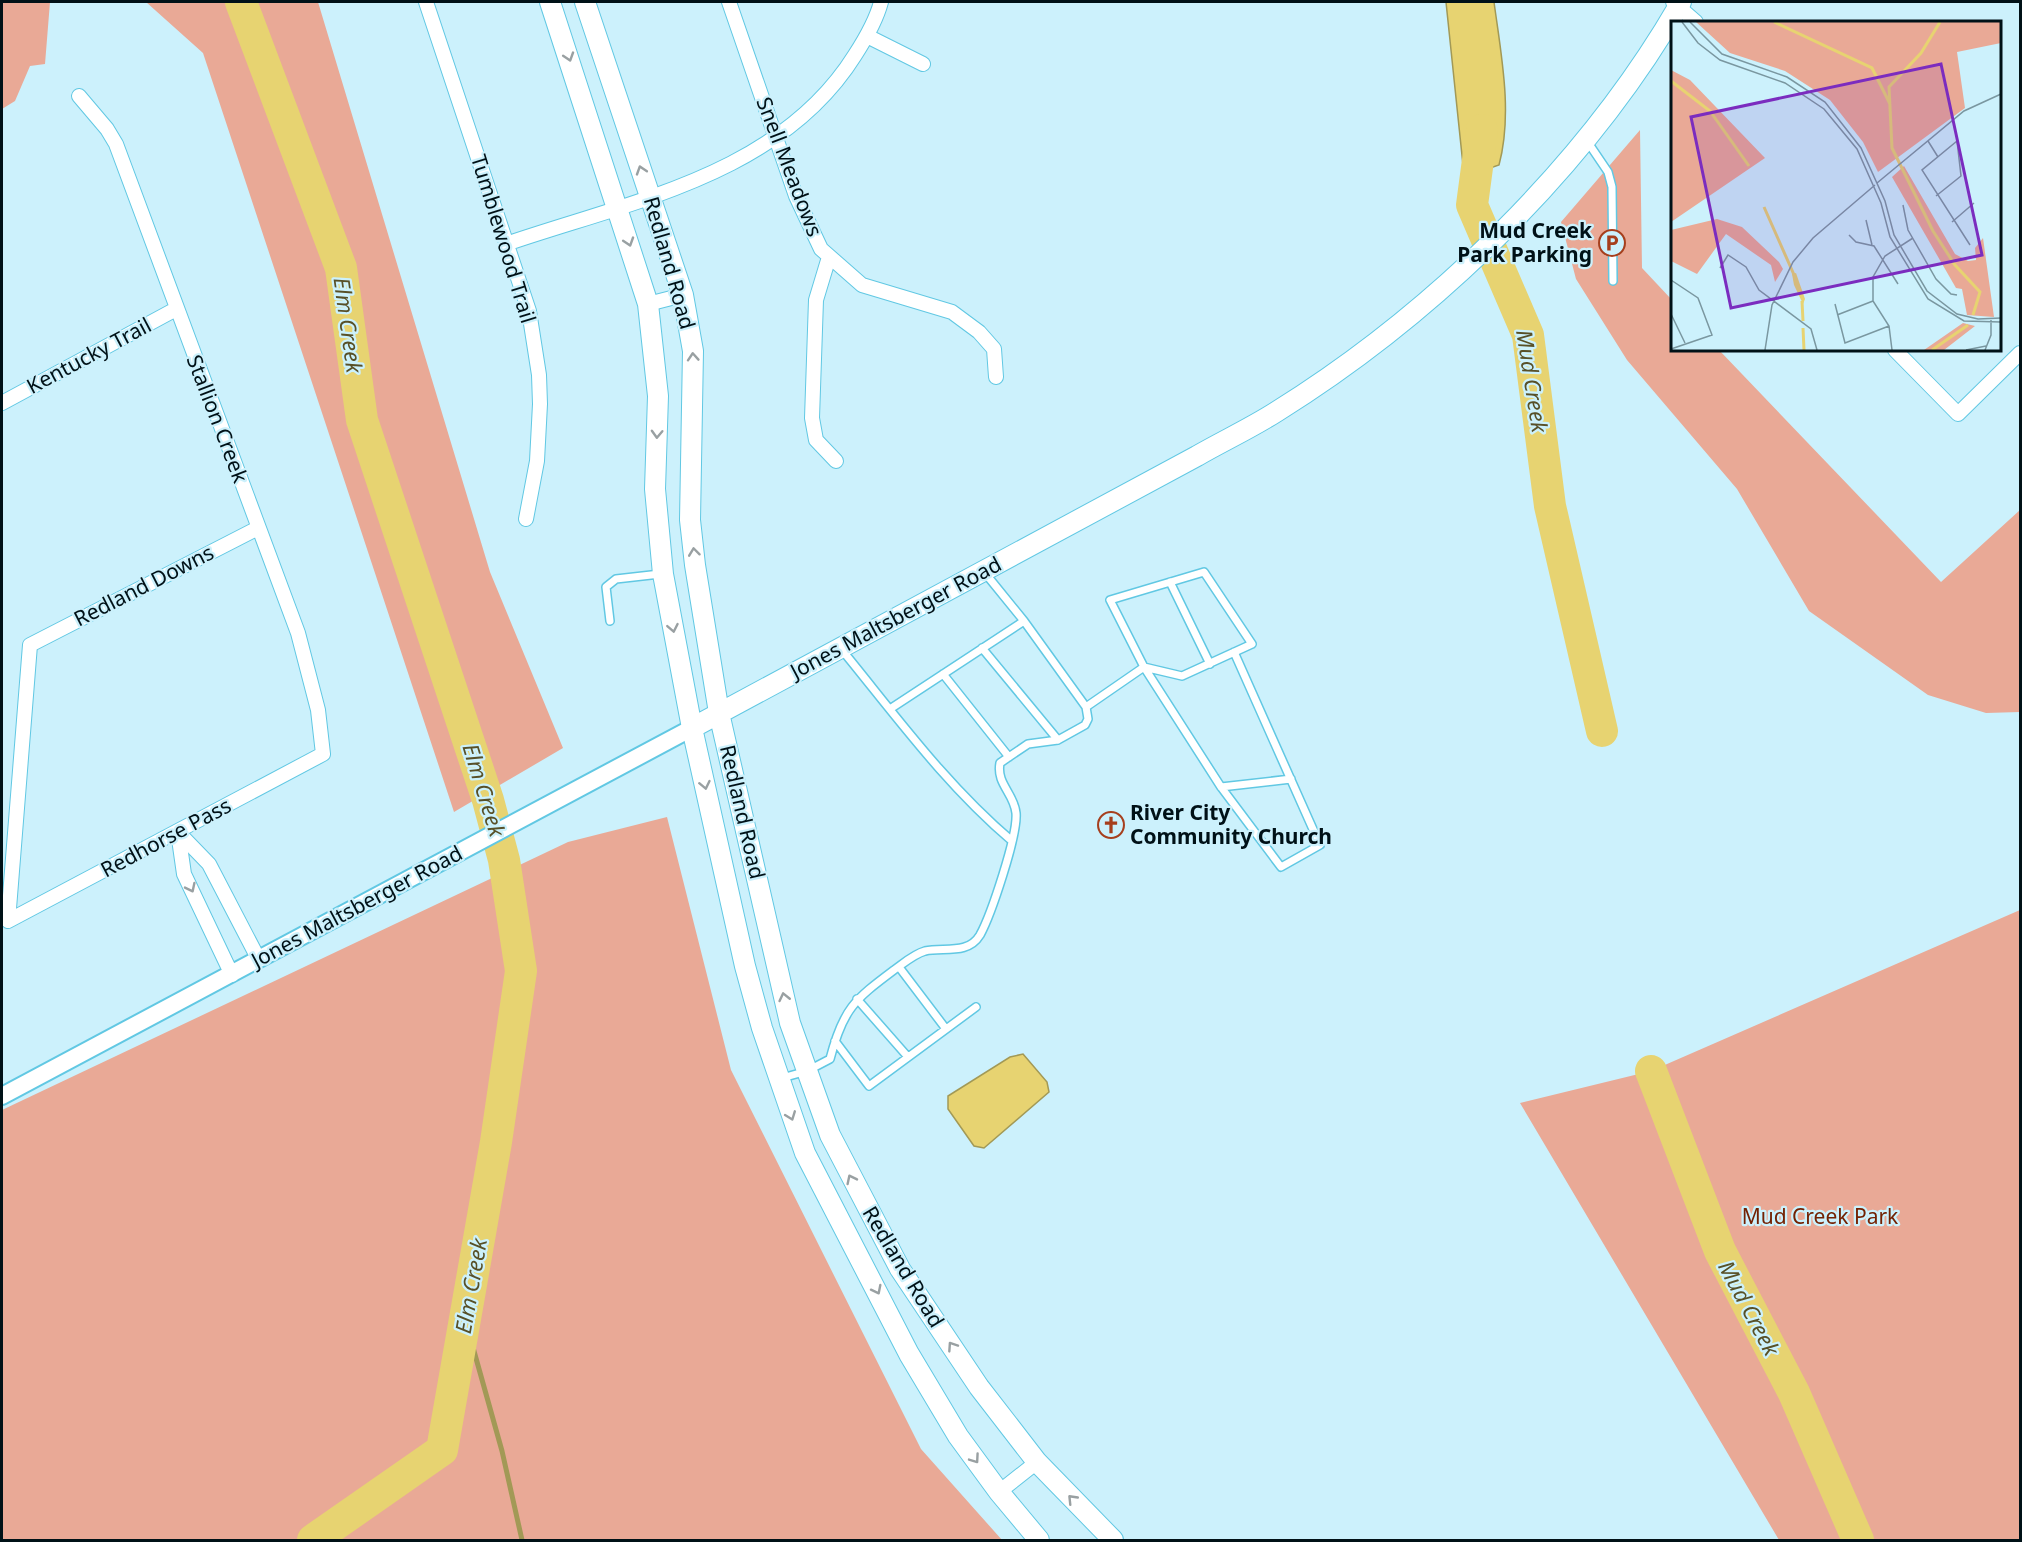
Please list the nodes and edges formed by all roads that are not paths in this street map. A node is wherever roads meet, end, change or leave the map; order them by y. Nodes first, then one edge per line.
1 (426, 2) edge
2 (550, 2) edge
3 (585, 2) edge
4 (729, 2) edge
5 (881, 2) edge
6 (1678, 3) edge
7 (1695, 21) edge
8 (867, 36) junction
9 (923, 64) dead end
10 (79, 96) dead end
11 (775, 139) junction
12 (1585, 139) junction
13 (650, 196) junction
14 (617, 207) junction
15 (506, 244) junction
16 (829, 258) junction
17 (1613, 281) dead end
18 (683, 295) junction
19 (648, 304) junction
20 (176, 309) junction
21 (1896, 351) edge
22 (2020, 353) edge
23 (996, 377) dead end
24 (2, 403) edge
25 (836, 461) dead end
26 (526, 519) dead end
27 (258, 528) junction
28 (983, 572) junction
29 (663, 574) junction
30 (1170, 582) junction
31 (610, 621) dead end
32 (1024, 621) junction
33 (840, 648) junction
34 (982, 648) junction
35 (1234, 652) junction
36 (1210, 664) junction
37 (1144, 667) junction
38 (943, 674) junction
39 (1086, 707) junction
40 (890, 709) junction
41 (719, 713) junction
42 (692, 728) junction
43 (1058, 740) junction
44 (323, 754) joint
45 (1009, 757) junction
46 (1290, 779) junction
47 (1221, 787) junction
48 (178, 832) junction
49 (1011, 841) junction
50 (8, 921) joint
51 (259, 960) junction
52 (899, 967) junction
53 (232, 975) junction
54 (856, 999) junction
55 (976, 1007) dead end
56 (946, 1029) junction
57 (835, 1041) junction
58 (908, 1057) junction
59 (807, 1071) junction
60 (778, 1079) junction
61 (2, 1096) edge
62 (1037, 1462) junction
63 (999, 1492) junction
64 (1040, 1540) edge
65 (1113, 1540) edge

1 - 15 street, Tumblewood Trail
2 -> 14 main road, Redland Road
13 -> 3 main road, Redland Road
4 - 11 street, Snell Meadows
5 - 8 street
6 - 7 street
6 - 12 main road, Jones Maltsberger Road
8 - 9 street
8 - 11 street
10 - 20 street, Stallion Creek
11 - 13 street
11 - 16 street, Snell Meadows
12 - 17 lane
12 - 28 main road, Jones Maltsberger Road
13 - 14 street
13 - 18 main road, Redland Road
14 - 15 street
14 -> 19 main road, Redland Road
15 - 26 street, Tumblewood Trail
16 - 23 street, Snell Meadows
16 - 25 street
18 - 19 street
41 -> 18 main road, Redland Road
19 -> 29 main road, Redland Road
20 - 24 street, Kentucky Trail
20 - 27 street, Stallion Creek
21 - 22 street
27 - 44 street, Stallion Creek
27 - 50 street, Redland Downs
28 - 32 lane
28 - 33 main road, Jones Maltsberger Road
29 - 31 lane
29 -> 42 main road, Redland Road
30 - 35 lane
30 - 36 lane
30 - 37 lane
32 - 34 lane
32 - 39 lane
33 - 40 lane
33 - 41 main road, Jones Maltsberger Road
34 - 38 lane
34 - 43 lane
35 - 36 lane
35 - 46 lane
36 - 37 lane
37 - 39 lane
37 - 47 lane
38 - 40 lane
38 - 45 lane
39 - 43 lane
40 - 49 lane
41 - 42 main road, Jones Maltsberger Road
59 -> 41 main road, Redland Road
42 - 51 street, Jones Maltsberger Road
42 -> 60 main road, Redland Road
43 - 45 lane
44 - 48 street, Redhorse Pass
45 - 49 lane
46 - 47 lane
46 - 47 lane
48 - 50 street, Redhorse Pass
48 - 51 street
48 -> 53 street
49 - 52 lane
51 - 53 street, Jones Maltsberger Road
52 - 54 lane
52 - 56 lane
53 - 61 street, Jones Maltsberger Road
54 - 57 lane
54 - 58 lane
55 - 56 lane
56 - 58 lane
57 - 58 lane
57 - 59 lane
59 - 60 lane
62 -> 59 main road, Redland Road
60 -> 63 main road, Redland Road
62 - 63 street
65 -> 62 main road, Redland Road
63 - 64 main road, Redland Road

